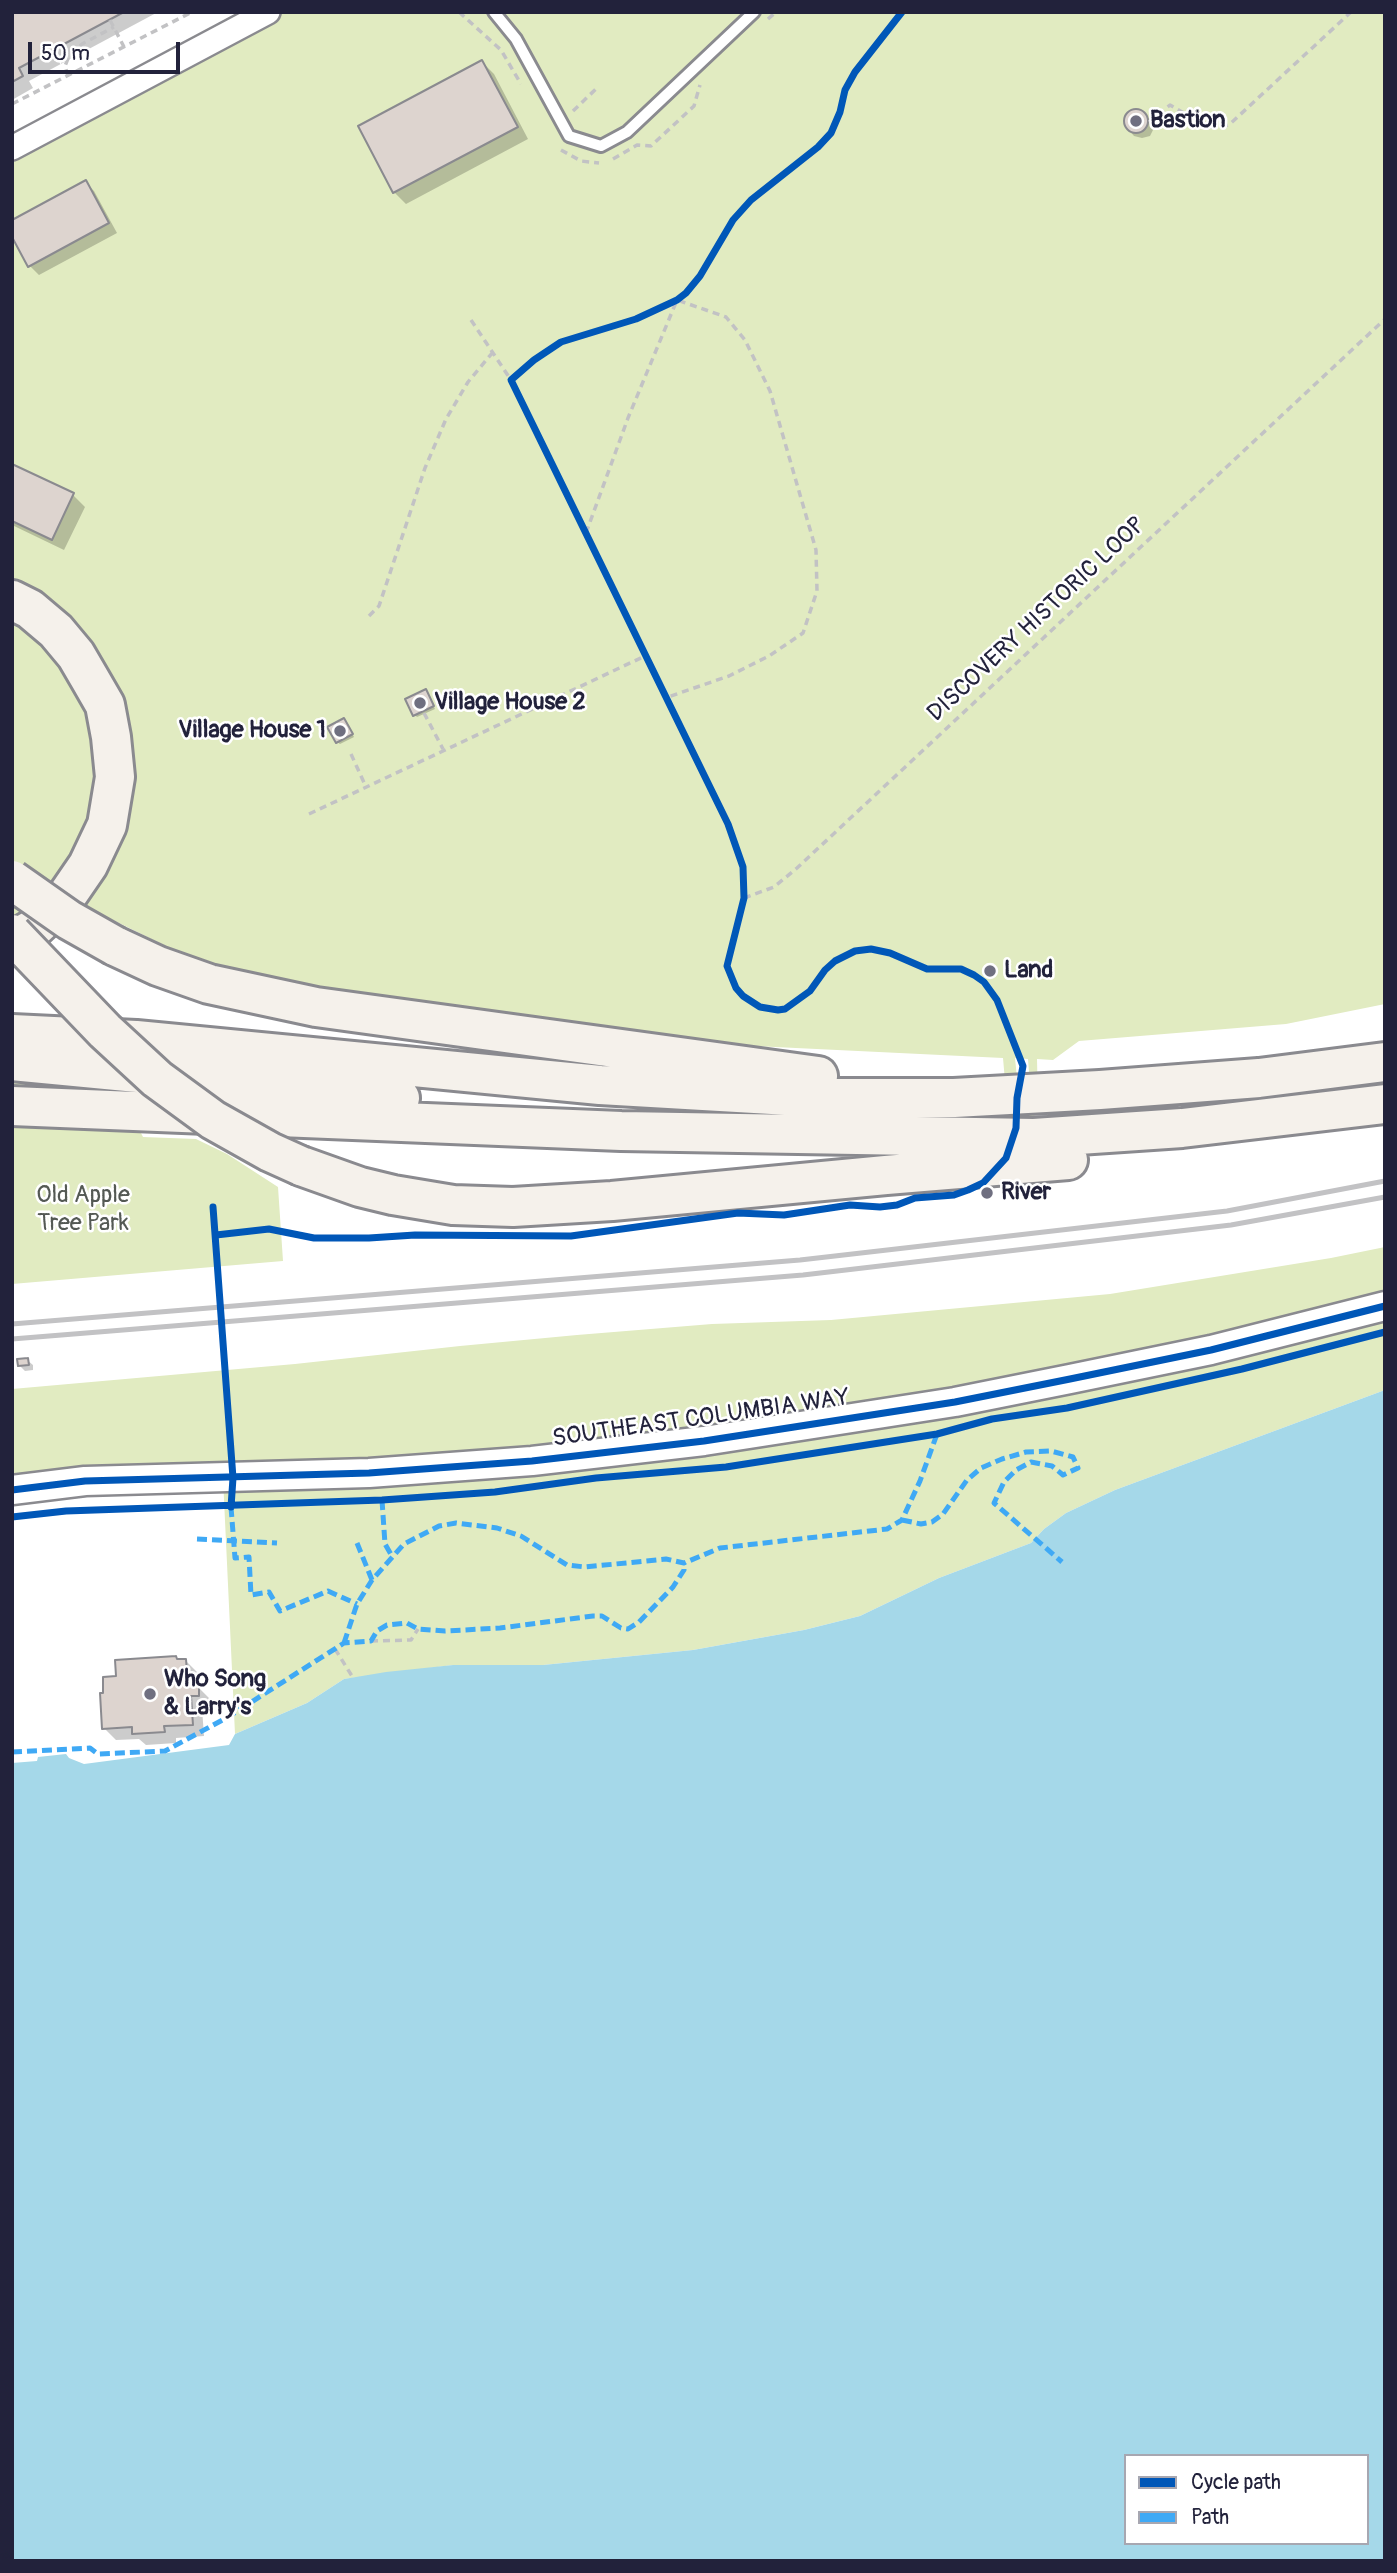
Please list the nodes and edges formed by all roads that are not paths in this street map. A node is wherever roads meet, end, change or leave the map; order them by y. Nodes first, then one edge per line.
1 (268, 12) edge
2 (494, 12) edge
3 (754, 12) edge
4 (12, 148) edge
5 (12, 600) edge
6 (12, 880) edge
7 (12, 934) edge
8 (12, 941) edge
9 (12, 1017) edge
10 (12, 1034) edge
11 (136, 1040) junction
12 (12, 1061) edge
13 (1385, 1062) edge
14 (1022, 1093) junction
15 (1385, 1104) edge
16 (12, 1106) edge
17 (1385, 1123) edge
18 (733, 1131) junction
19 (1385, 1306) edge
20 (12, 1490) edge

1 - 4 street
2 - 3 lane
5 - 8 highway
6 - 14 highway, bridge
7 - 17 highway, bridge
9 - 11 highway
10 - 11 highway
11 - 14 highway
12 - 18 highway
13 - 14 highway
15 - 18 highway
16 - 18 highway
19 - 20 street, SOUTHEAST COLUMBIA WAY

